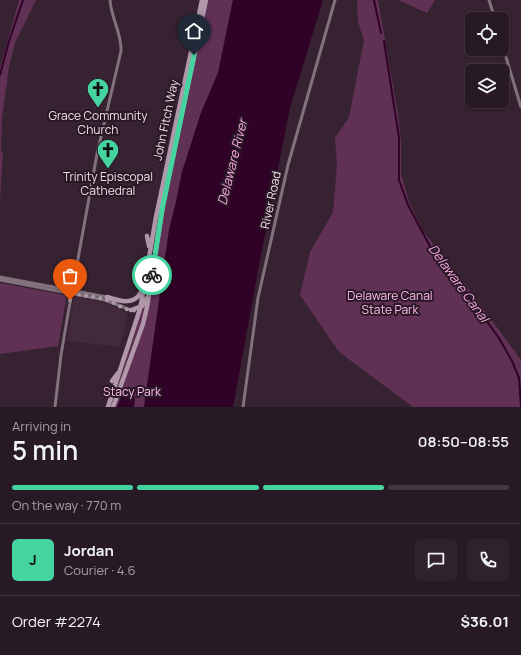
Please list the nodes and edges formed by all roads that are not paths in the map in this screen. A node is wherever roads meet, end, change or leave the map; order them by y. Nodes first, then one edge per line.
1 (110, 0) edge
2 (202, 0) edge
3 (206, 0) edge
4 (335, 0) edge
5 (489, 0) edge
6 (199, 11) junction
7 (493, 12) edge
8 (193, 19) dead end
9 (506, 56) edge
10 (181, 97) junction
11 (174, 106) dead end
12 (521, 107) edge
13 (147, 236) dead end
14 (149, 253) junction
15 (152, 276) junction
16 (0, 277) edge
17 (0, 280) edge
18 (144, 287) junction
19 (72, 292) junction
20 (107, 297) joint
21 (131, 310) joint
22 (124, 359) junction
23 (112, 381) dead end
24 (55, 407) edge
25 (108, 407) edge
26 (113, 407) edge
27 (243, 407) edge

1 - 19 main road
2 - 6 highway, John Fitch Way
3 - 15 highway, John Fitch Way
4 - 27 main road, River Road
5 - 7 main road
6 - 8 highway
6 - 10 highway, John Fitch Way
9 - 12 main road
10 - 11 highway
10 - 14 highway, John Fitch Way
13 - 14 highway
14 - 18 highway, John Fitch Way
15 - 21 highway
15 - 26 highway, John Fitch Way
16 - 19 main road
17 - 19 main road
18 - 20 highway
18 - 22 highway, John Fitch Way, bridge
19 - 20 main road
19 - 21 main road
19 - 24 main road
22 - 23 highway
22 - 25 highway, John Fitch Way

